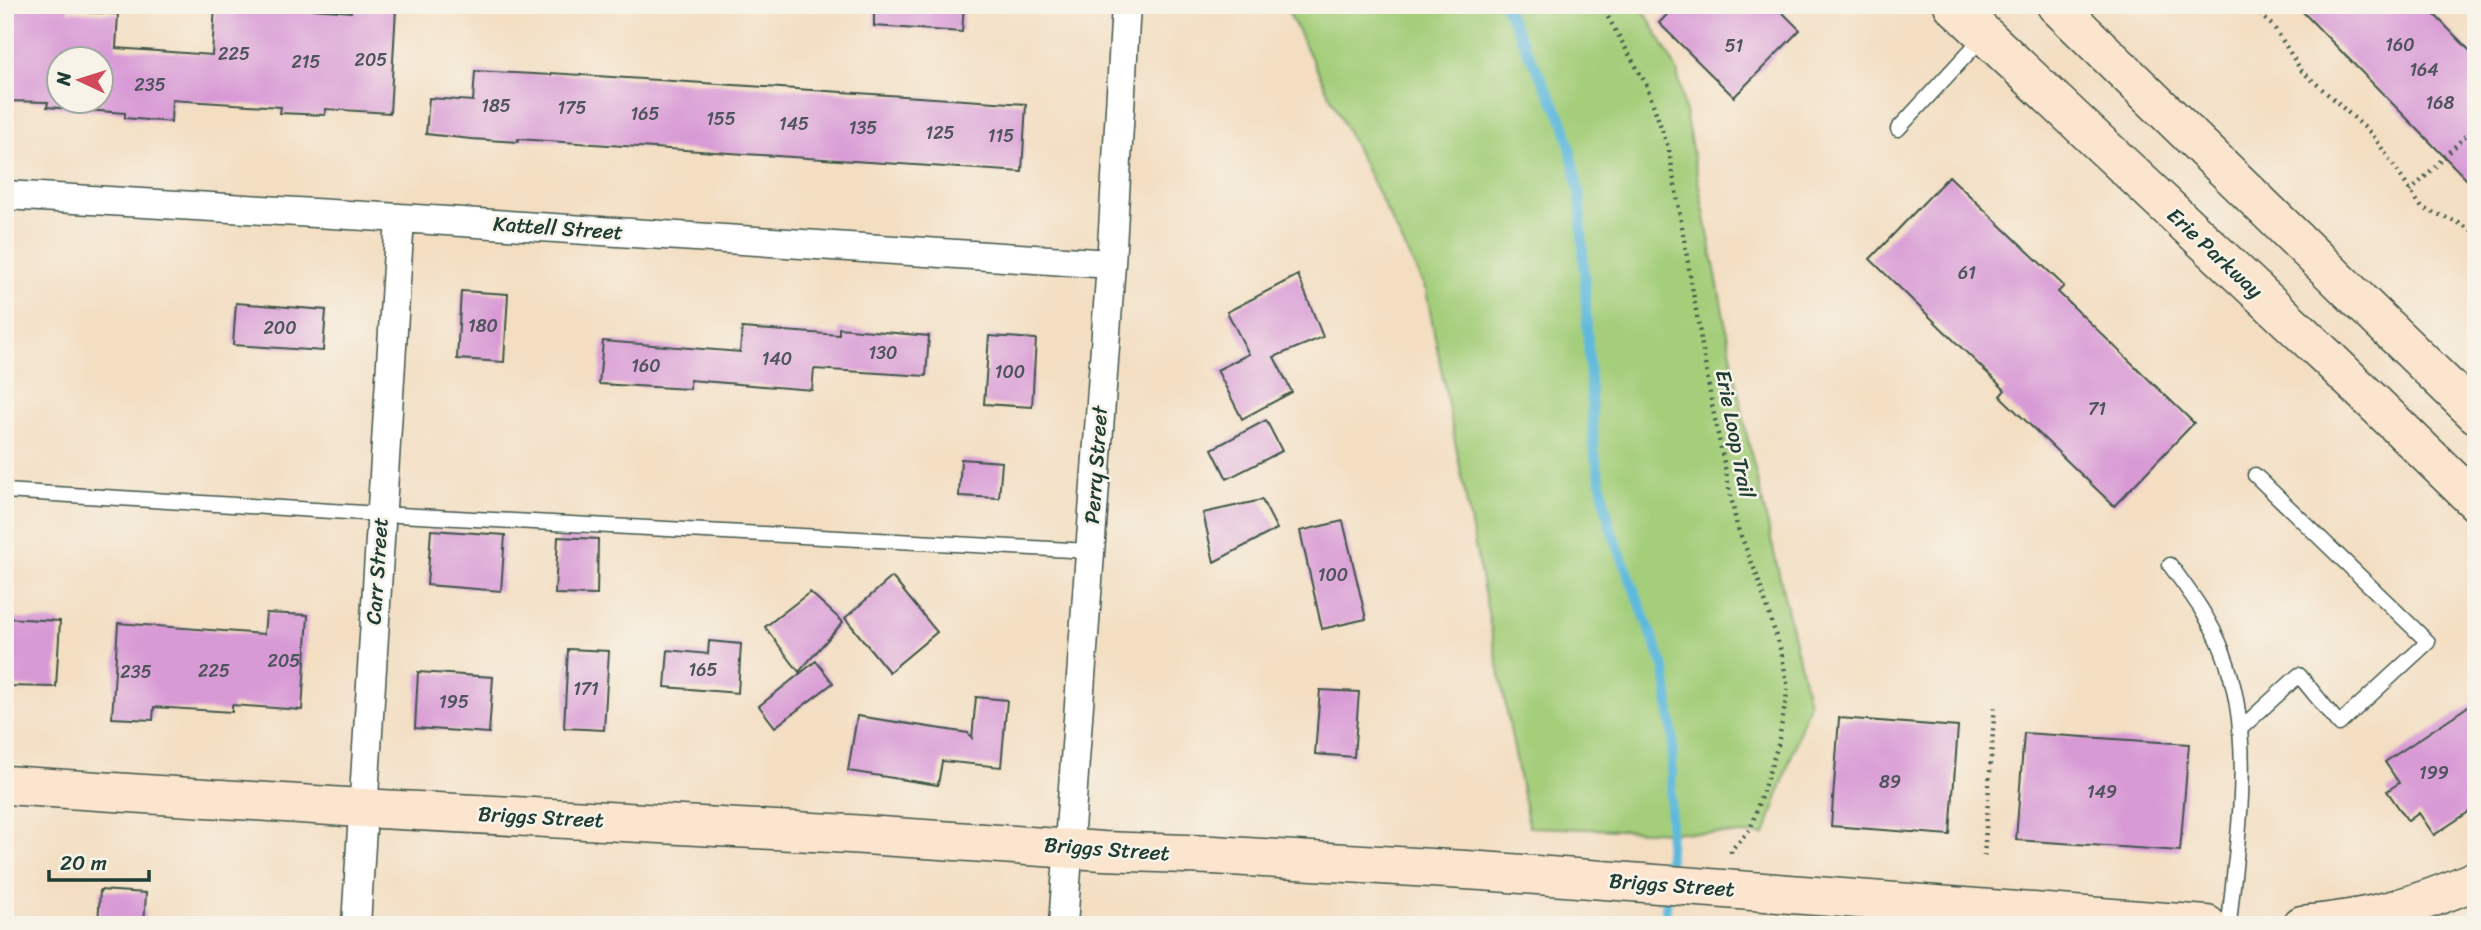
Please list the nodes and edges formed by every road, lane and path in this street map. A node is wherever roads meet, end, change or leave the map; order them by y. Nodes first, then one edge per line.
1 (1126, 5) edge
2 (1601, 5) edge
3 (1954, 5) edge
4 (2056, 5) edge
5 (2249, 5) edge
6 (1984, 36) junction
7 (2476, 125) edge
8 (1898, 129) dead end
9 (2410, 192) junction
10 (5, 195) edge
11 (401, 218) junction
12 (2476, 233) edge
13 (1111, 264) junction
14 (2476, 414) edge
15 (2255, 475) dead end
16 (5, 491) edge
17 (2476, 502) edge
18 (380, 514) junction
19 (1090, 551) junction
20 (2169, 565) dead end
21 (1996, 703) dead end
22 (2239, 730) junction
23 (5, 785) edge
24 (361, 808) junction
25 (1068, 849) junction
26 (1984, 856) dead end
27 (1720, 874) junction
28 (2476, 880) edge
29 (356, 925) edge
30 (1063, 925) edge
31 (2207, 925) edge
32 (2229, 925) edge
33 (2302, 925) edge

1 - 13 street, Perry Street
2 - 27 path, Erie Loop Trail
3 - 6 street, Erie Parkway
4 - 14 street
5 - 9 path
6 - 8 lane
6 - 17 street, Erie Parkway
7 - 9 path
9 - 12 path
10 - 11 street, Kattell Street
11 - 13 street, Kattell Street
11 - 18 street, Carr Street
13 - 19 street, Perry Street
15 - 22 lane
16 - 18 lane
18 - 19 lane
18 - 24 street, Carr Street
19 - 25 street, Perry Street
20 - 22 lane
21 - 26 path
22 - 32 lane
23 - 24 street, Briggs Street
24 - 25 street, Briggs Street
24 - 29 street, Carr Street
25 - 27 street, Briggs Street
25 - 30 street, Perry Street
27 - 31 street, Briggs Street
28 - 33 street

